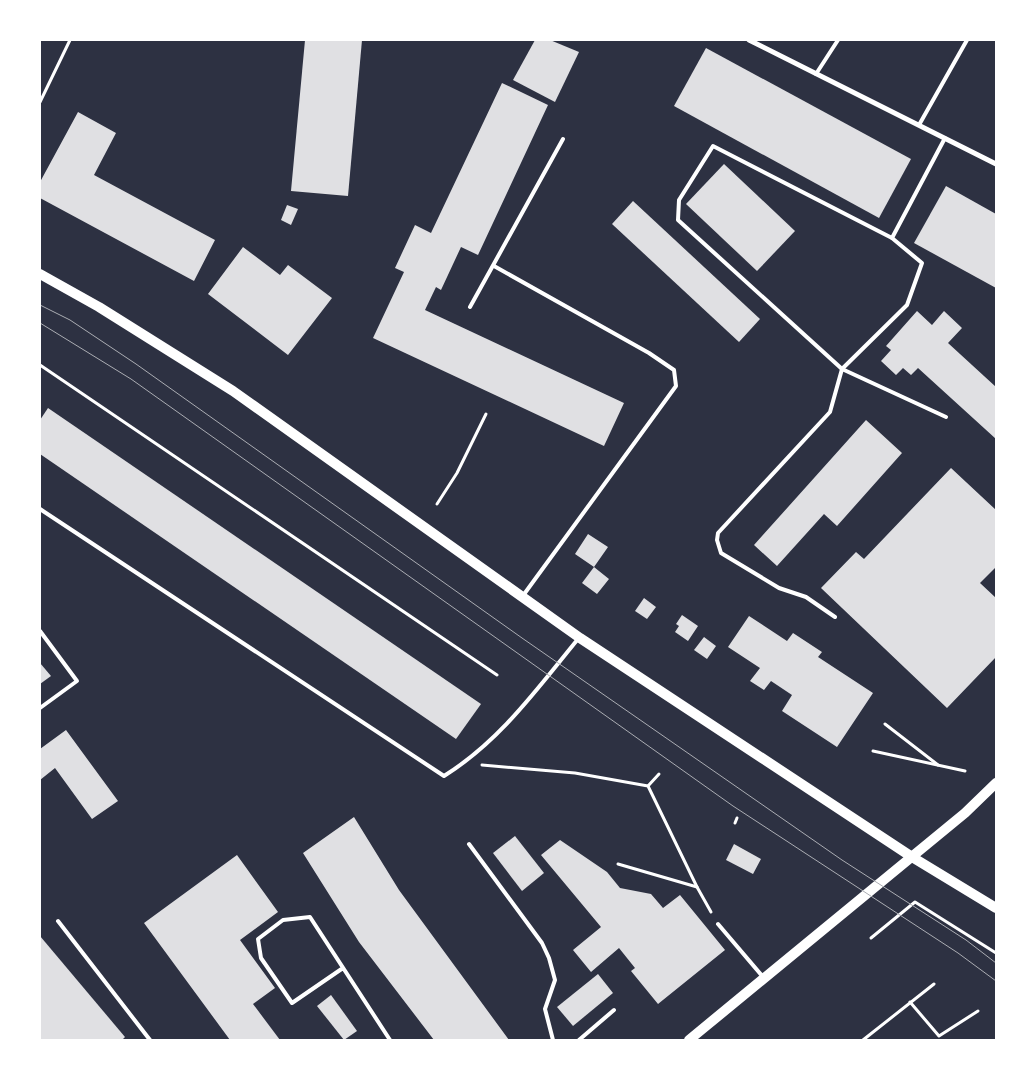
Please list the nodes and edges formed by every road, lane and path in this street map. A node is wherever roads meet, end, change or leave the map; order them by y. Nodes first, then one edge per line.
1 (70, 40) edge
2 (749, 40) edge
3 (838, 40) edge
4 (967, 40) edge
5 (816, 74) junction
6 (40, 102) edge
7 (919, 125) junction
8 (945, 138) junction
9 (563, 140) dead end
10 (996, 164) edge
11 (892, 238) junction
12 (494, 266) junction
13 (40, 274) edge
14 (470, 308) dead end
15 (40, 365) edge
16 (842, 369) junction
17 (486, 414) dead end
18 (946, 417) dead end
19 (437, 504) dead end
20 (40, 509) edge
21 (522, 597) junction
22 (835, 617) dead end
23 (40, 631) edge
24 (580, 638) junction
25 (497, 675) dead end
26 (40, 708) edge
27 (885, 724) dead end
28 (873, 751) dead end
29 (464, 763) junction
30 (939, 766) junction
31 (965, 771) dead end
32 (659, 774) dead end
33 (996, 784) edge
34 (648, 786) junction
35 (737, 818) dead end
36 (735, 824) dead end
37 (469, 844) dead end
38 (912, 857) junction
39 (618, 864) dead end
40 (697, 887) junction
41 (996, 908) edge
42 (58, 921) dead end
43 (718, 924) joint
44 (871, 938) dead end
45 (996, 953) edge
46 (343, 968) junction
47 (764, 979) junction
48 (934, 984) dead end
49 (910, 1002) junction
50 (614, 1010) dead end
51 (978, 1011) dead end
52 (150, 1040) edge
53 (390, 1040) edge
54 (553, 1040) edge
55 (579, 1040) edge
56 (689, 1040) edge
57 (864, 1040) edge

1 - 6 path
2 - 5 street
3 - 5 lane
4 - 7 lane
5 - 7 street
7 - 8 street
8 - 10 street
8 - 11 lane
9 - 12 lane
11 - 16 lane
11 - 16 lane
12 - 14 lane
12 - 21 lane
13 - 21 main road
15 - 25 path
16 - 18 lane
16 - 22 lane
17 - 19 path
20 - 29 lane
21 - 24 main road
23 - 26 lane
24 - 29 lane
24 - 38 main road
27 - 30 path
28 - 30 path
29 - 34 path
30 - 31 path
32 - 34 path
33 - 38 main road
34 - 40 path
35 - 36 path
37 - 54 lane
38 - 41 main road
38 - 47 main road
39 - 40 path
40 - 43 path
42 - 52 lane
43 - 47 lane
44 - 45 path
46 - 46 lane
46 - 53 lane
47 - 56 main road
48 - 49 path
49 - 51 path
49 - 57 path
50 - 55 lane

